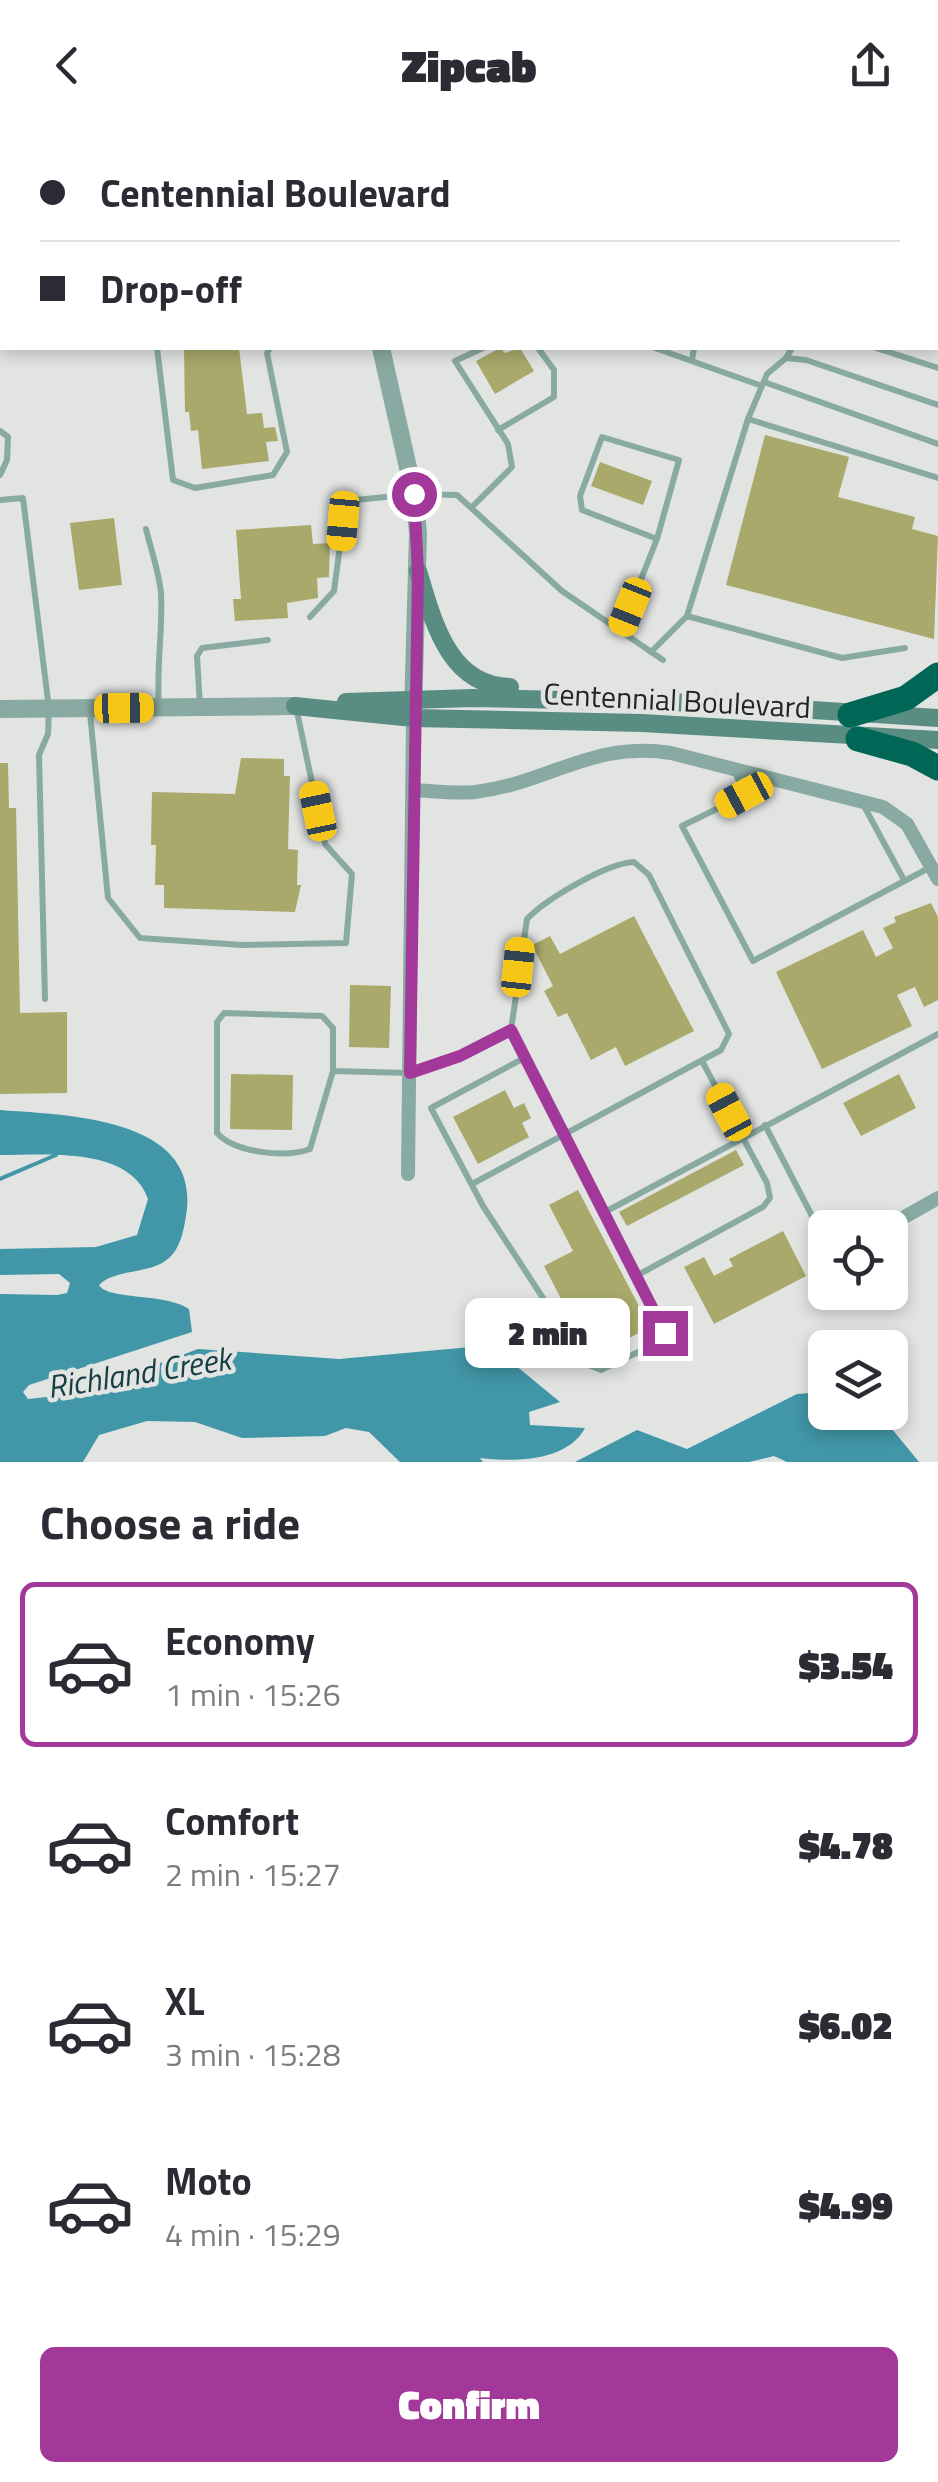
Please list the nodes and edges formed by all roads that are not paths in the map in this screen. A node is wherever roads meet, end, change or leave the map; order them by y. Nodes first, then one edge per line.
1 (157, 350) edge
2 (269, 350) edge
3 (380, 350) edge
4 (479, 350) edge
5 (539, 350) edge
6 (662, 350) edge
7 (694, 350) edge
8 (791, 350) edge
9 (882, 350) edge
10 (786, 358) junction
11 (692, 360) junction
12 (938, 368) edge
13 (763, 384) junction
14 (938, 405) edge
15 (748, 419) junction
16 (498, 430) junction
17 (0, 431) edge
18 (938, 444) edge
19 (0, 475) edge
20 (938, 478) edge
21 (414, 494) junction
22 (0, 500) edge
23 (473, 506) junction
24 (146, 529) dead end
25 (656, 539) junction
26 (418, 571) junction
27 (687, 616) junction
28 (310, 617) dead end
29 (620, 632) junction
30 (268, 640) dead end
31 (906, 648) dead end
32 (652, 652) junction
33 (662, 660) dead end
34 (938, 675) edge
35 (414, 698) junction
36 (704, 703) junction
37 (296, 706) junction
38 (200, 707) junction
39 (49, 708) junction
40 (90, 708) junction
41 (159, 708) junction
42 (0, 709) edge
43 (413, 718) junction
44 (938, 718) edge
45 (854, 727) junction
46 (938, 740) edge
47 (938, 768) edge
48 (734, 769) junction
49 (413, 790) junction
50 (861, 800) junction
51 (935, 873) edge
52 (904, 880) junction
53 (44, 999) dead end
54 (511, 1030) junction
55 (938, 1034) edge
56 (526, 1056) junction
57 (702, 1061) junction
58 (333, 1070) junction
59 (410, 1073) junction
60 (409, 1108) junction
61 (431, 1108) junction
62 (766, 1125) junction
63 (564, 1136) junction
64 (743, 1137) junction
65 (408, 1174) dead end
66 (472, 1184) junction
67 (938, 1198) edge
68 (809, 1210) edge
69 (604, 1212) junction
70 (908, 1215) edge
71 (636, 1276) junction

1 - 2 lane
3 - 21 street
4 - 16 lane
5 - 16 lane
6 - 11 lane
7 - 11 lane
8 - 10 lane
9 - 12 lane
10 - 13 lane
10 - 14 lane
11 - 13 lane
13 - 15 lane
13 - 18 lane
15 - 20 lane
15 - 27 lane
16 - 23 lane
17 - 19 lane
21 - 23 lane
21 - 26 street
21 - 28 lane
22 - 39 lane
23 - 29 lane
24 - 41 lane
25 - 25 lane
25 - 29 lane
26 - 35 street
26 - 36 main road
27 - 31 lane
27 - 32 lane
29 - 32 lane
30 - 38 lane
32 - 33 lane
34 - 45 highway
35 - 36 main road, Centennial Boulevard
35 - 37 main road, Centennial Boulevard
35 - 43 street
36 - 45 main road, Centennial Boulevard
37 - 38 street
37 - 40 lane
37 - 43 main road, Centennial Boulevard
38 - 41 street
39 - 40 street
39 - 42 street
39 - 53 lane
40 - 41 street
43 - 45 main road, Centennial Boulevard
43 - 49 street
44 - 45 main road, Centennial Boulevard
45 - 46 main road, Centennial Boulevard
45 - 47 highway
48 - 49 street
48 - 50 street
48 - 52 lane
49 - 59 street
50 - 51 street
50 - 52 lane
51 - 52 lane
54 - 56 lane
54 - 57 lane
54 - 59 lane
55 - 62 lane
56 - 61 lane
56 - 63 lane
57 - 63 lane
57 - 64 lane
58 - 58 lane
58 - 59 lane
59 - 60 street
60 - 61 lane
60 - 65 street
61 - 66 lane
62 - 64 lane
62 - 68 lane
63 - 66 lane
63 - 69 lane
64 - 69 lane
64 - 71 lane
66 - 71 lane
67 - 70 street
69 - 71 lane

